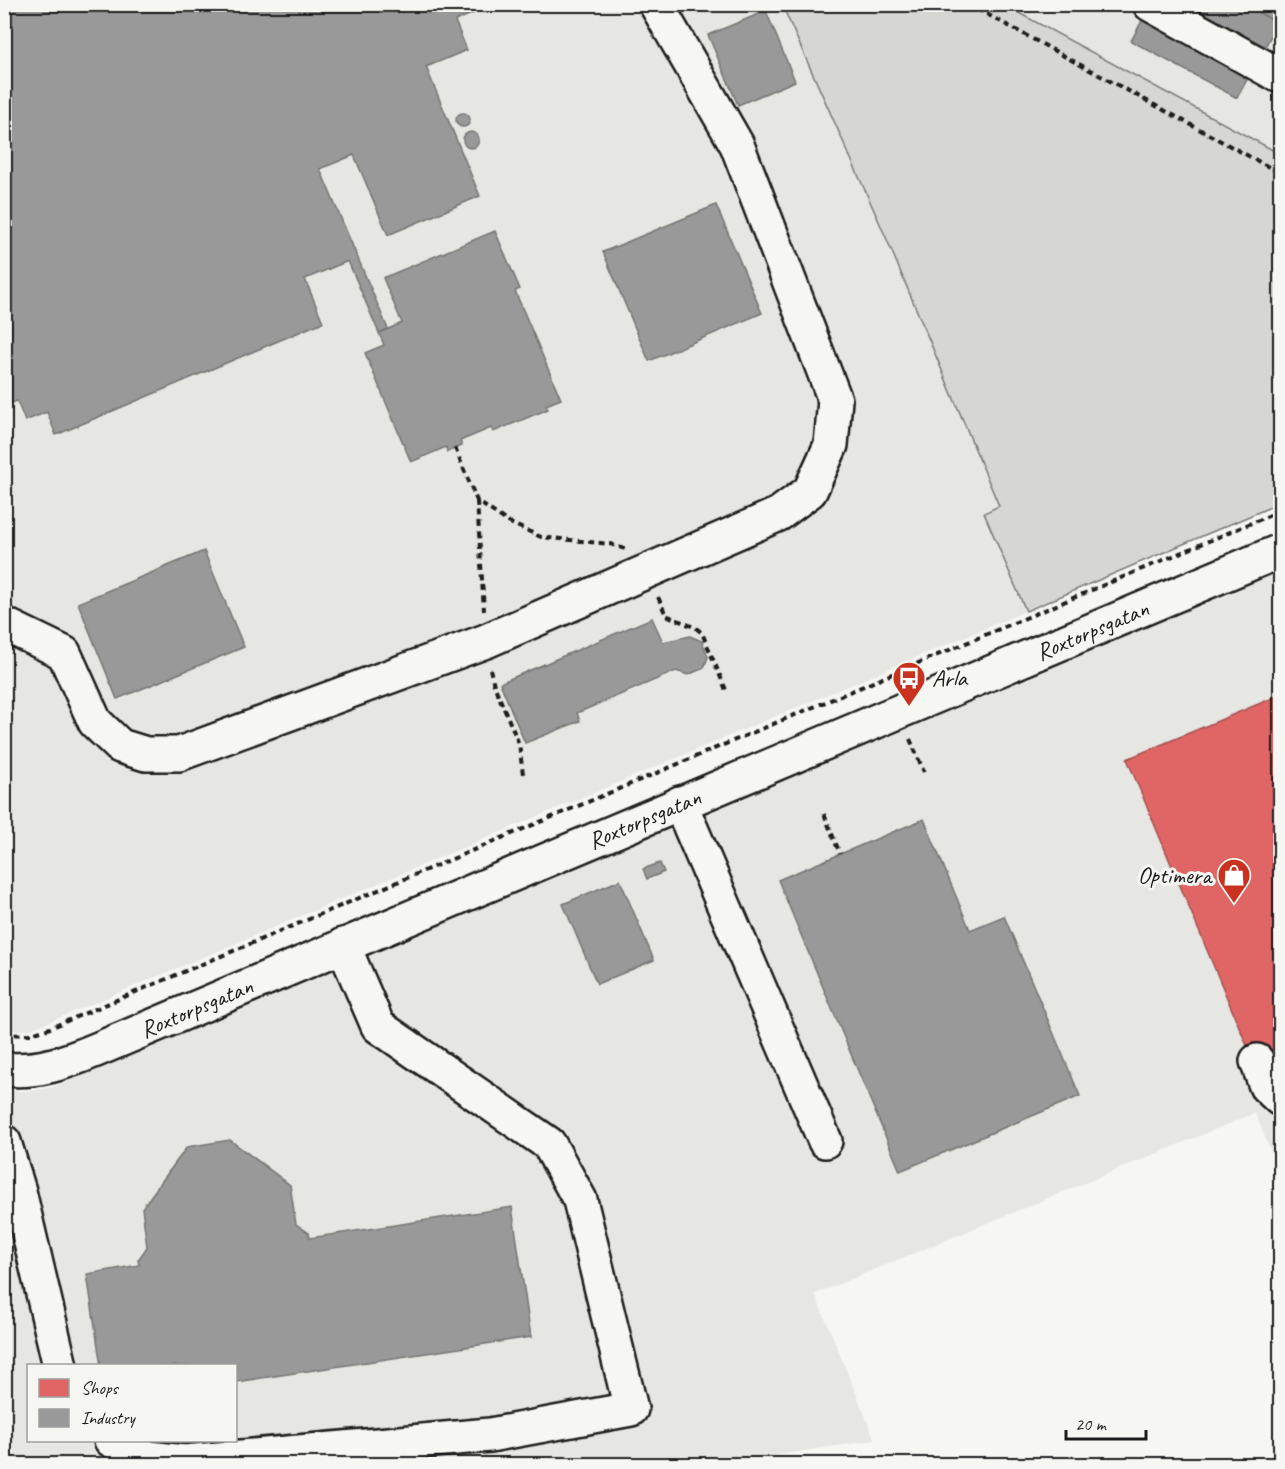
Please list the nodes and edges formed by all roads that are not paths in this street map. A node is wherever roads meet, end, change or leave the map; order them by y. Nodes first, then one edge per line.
1 (656, 4) edge
2 (1150, 4) edge
3 (1281, 76) edge
4 (1280, 553) edge
5 (4, 624) edge
6 (680, 803) junction
7 (343, 945) junction
8 (1257, 1062) dead end
9 (4, 1069) edge
10 (1281, 1099) edge
11 (825, 1141) dead end
12 (4, 1142) edge
13 (60, 1364) edge
14 (115, 1442) edge

1 - 5 street
2 - 3 street
4 - 6 street, Roxtorpsgatan
6 - 7 street, Roxtorpsgatan
6 - 11 street
7 - 9 street, Roxtorpsgatan
7 - 14 street
8 - 10 street
12 - 13 street

